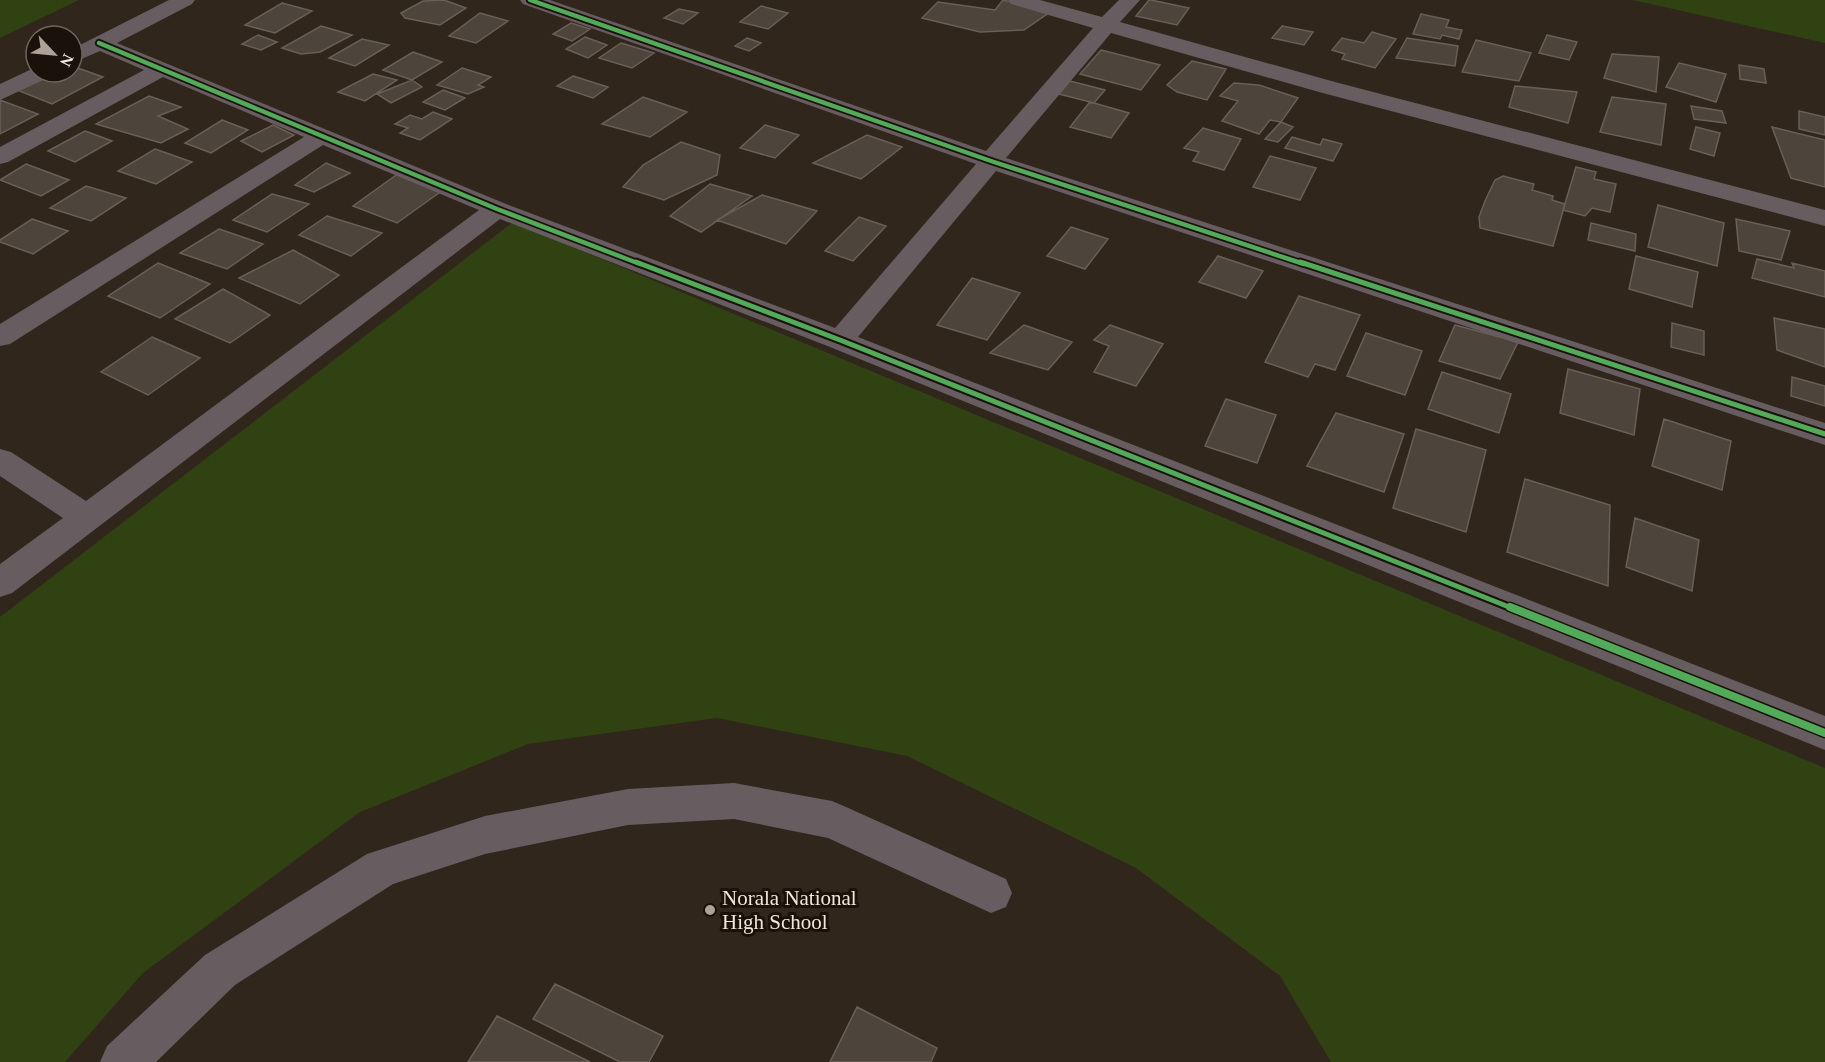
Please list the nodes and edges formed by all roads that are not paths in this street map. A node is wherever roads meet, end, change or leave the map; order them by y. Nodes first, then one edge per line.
1 (185, 0) edge
2 (530, 0) edge
3 (1018, 0) edge
4 (1130, 0) edge
5 (1106, 25) junction
6 (99, 43) junction
7 (84, 51) edge
8 (162, 69) junction
9 (24, 81) edge
10 (0, 93) edge
11 (321, 136) junction
12 (0, 158) edge
13 (991, 161) junction
14 (497, 209) junction
15 (1825, 218) edge
16 (0, 337) edge
17 (840, 340) junction
18 (1825, 434) edge
19 (0, 460) edge
20 (86, 517) junction
21 (0, 583) edge
22 (1825, 733) edge
23 (991, 893) dead end
24 (123, 1062) edge

1 - 6 street
2 - 13 street
3 - 5 street
4 - 5 street
5 - 13 street
5 - 15 street
6 - 7 street
6 - 8 street
8 - 11 street
8 - 12 street
9 - 10 street
11 - 14 street
11 - 16 street
13 - 17 street
13 - 18 street
14 - 17 street
14 - 20 street
17 - 22 street
19 - 20 street
20 - 21 street
23 - 24 street

